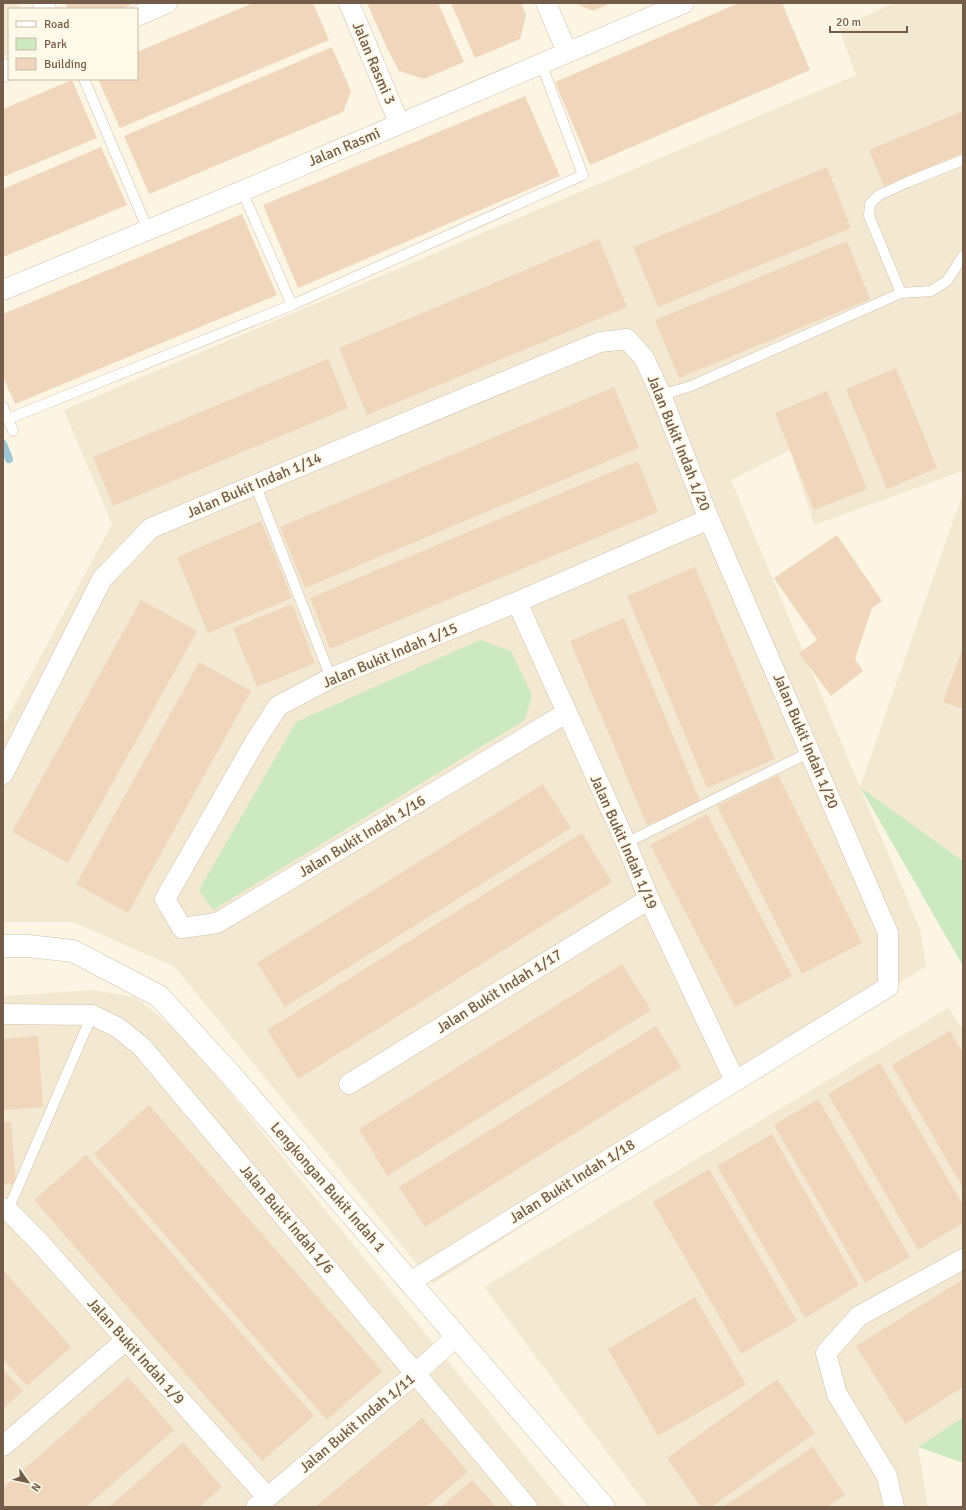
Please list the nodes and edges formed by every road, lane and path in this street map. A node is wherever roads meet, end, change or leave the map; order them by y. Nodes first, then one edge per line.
1 (167, 3) edge
2 (349, 3) edge
3 (546, 3) edge
4 (684, 3) edge
5 (138, 16) edge
6 (567, 52) junction
7 (541, 63) junction
8 (84, 80) edge
9 (399, 123) junction
10 (963, 160) edge
11 (242, 191) junction
12 (148, 230) junction
13 (963, 256) edge
14 (3, 290) edge
15 (901, 293) junction
16 (292, 305) junction
17 (627, 339) joint
18 (661, 395) junction
19 (3, 407) edge
20 (8, 419) junction
21 (13, 431) dead end
22 (254, 484) junction
23 (709, 519) junction
24 (517, 602) junction
25 (331, 678) junction
26 (566, 713) junction
27 (810, 752) junction
28 (3, 774) edge
29 (626, 843) junction
30 (165, 899) joint
31 (649, 899) junction
32 (3, 946) edge
33 (3, 1014) edge
34 (92, 1015) junction
35 (735, 1081) junction
36 (349, 1084) dead end
37 (6, 1209) edge
38 (963, 1259) edge
39 (410, 1282) junction
40 (456, 1337) junction
41 (126, 1340) junction
42 (416, 1374) junction
43 (3, 1446) edge
44 (261, 1502) edge
45 (527, 1507) edge
46 (604, 1507) edge
47 (894, 1507) edge

1 - 5 street
2 - 9 street, Jalan Rasmi 3
3 - 6 street
4 - 6 street, Jalan Rasmi
6 - 7 street, Jalan Rasmi
7 - 9 street, Jalan Rasmi
7 - 16 lane
8 - 12 lane
9 - 11 street, Jalan Rasmi
10 - 15 lane
11 - 12 street, Jalan Rasmi
11 - 16 lane
12 - 14 street, Jalan Rasmi
13 - 15 lane
15 - 18 lane
16 - 20 lane
17 - 18 street, Jalan Bukit Indah 1/20
17 - 22 street, Jalan Bukit Indah 1/14
18 - 23 street, Jalan Bukit Indah 1/20
19 - 20 lane
20 - 21 lane
22 - 25 lane
22 - 28 street, Jalan Bukit Indah 1/14
23 - 24 street, Jalan Bukit Indah 1/15
23 - 27 street, Jalan Bukit Indah 1/20
24 - 25 street, Jalan Bukit Indah 1/15
24 - 26 street, Jalan Bukit Indah 1/19
25 - 30 street, Jalan Bukit Indah 1/15
26 - 29 street, Jalan Bukit Indah 1/19
26 - 30 street, Jalan Bukit Indah 1/16
27 - 29 lane
27 - 35 street, Jalan Bukit Indah 1/20
29 - 31 street, Jalan Bukit Indah 1/19
31 - 35 street, Jalan Bukit Indah 1/19
31 - 36 street, Jalan Bukit Indah 1/17
32 - 39 street, Lengkongan Bukit Indah 1
33 - 34 street, Jalan Bukit Indah 1/6
34 - 37 lane
34 - 42 street, Jalan Bukit Indah 1/6
35 - 39 street, Jalan Bukit Indah 1/18
37 - 41 street, Jalan Bukit Indah 1/9
38 - 47 street
39 - 40 street, Lengkongan Bukit Indah 1
40 - 42 street, Jalan Bukit Indah 1/11
40 - 46 street, Lengkongan Bukit Indah 1
41 - 43 street
41 - 44 street, Jalan Bukit Indah 1/9
42 - 44 street, Jalan Bukit Indah 1/11
42 - 45 street, Jalan Bukit Indah 1/6

